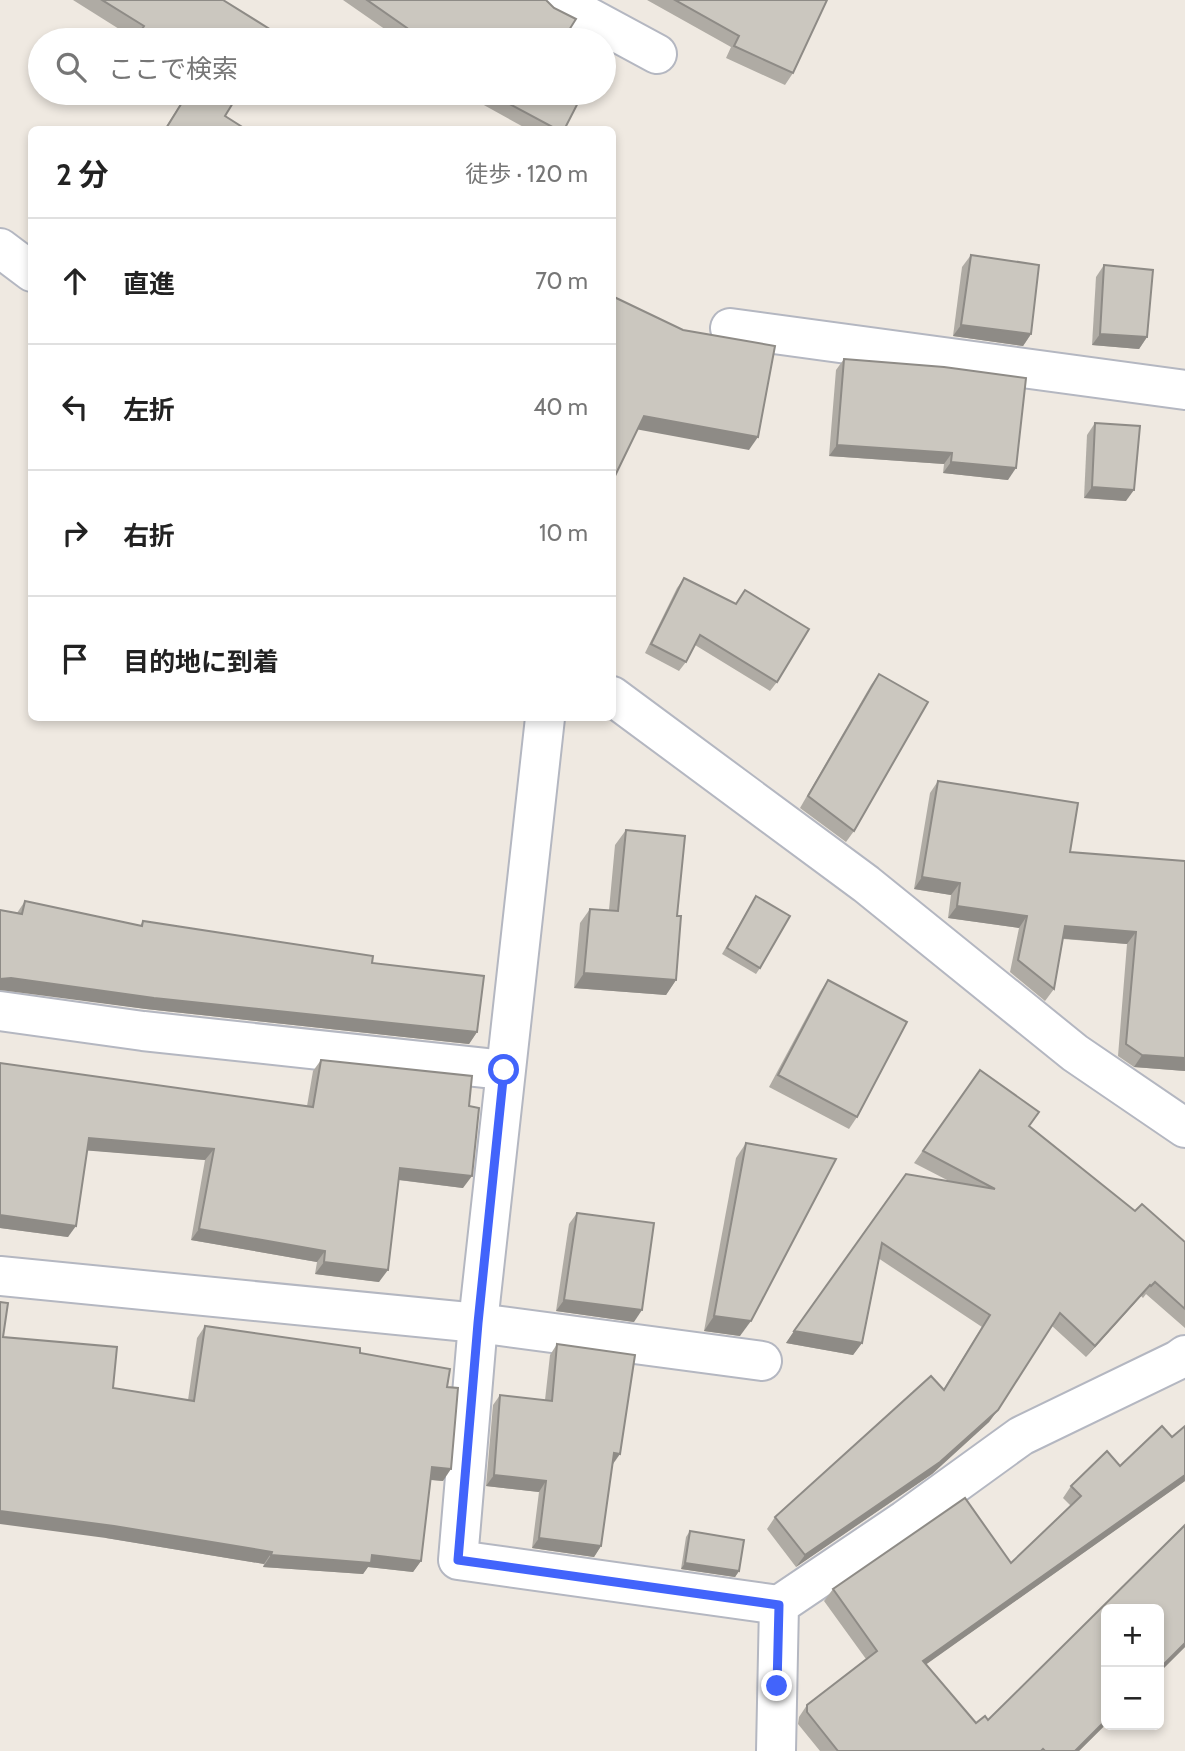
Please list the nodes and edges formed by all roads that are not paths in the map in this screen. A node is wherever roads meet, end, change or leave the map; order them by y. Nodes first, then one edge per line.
1 (557, 0) edge
2 (609, 28) edge
3 (616, 32) edge
4 (657, 54) dead end
5 (0, 248) edge
6 (28, 269) edge
7 (730, 328) dead end
8 (1185, 390) edge
9 (616, 699) edge
10 (545, 721) edge
11 (0, 1011) edge
12 (504, 1070) junction
13 (1185, 1128) edge
14 (0, 1276) edge
15 (478, 1323) junction
16 (1185, 1355) edge
17 (762, 1361) dead end
18 (779, 1605) junction
19 (776, 1751) edge

1 - 2 street
3 - 4 street
5 - 6 street
7 - 8 street
9 - 13 street
10 - 12 street
11 - 12 street
12 - 15 street
14 - 15 street
15 - 17 street
15 - 18 street
16 - 18 street
18 - 19 street

